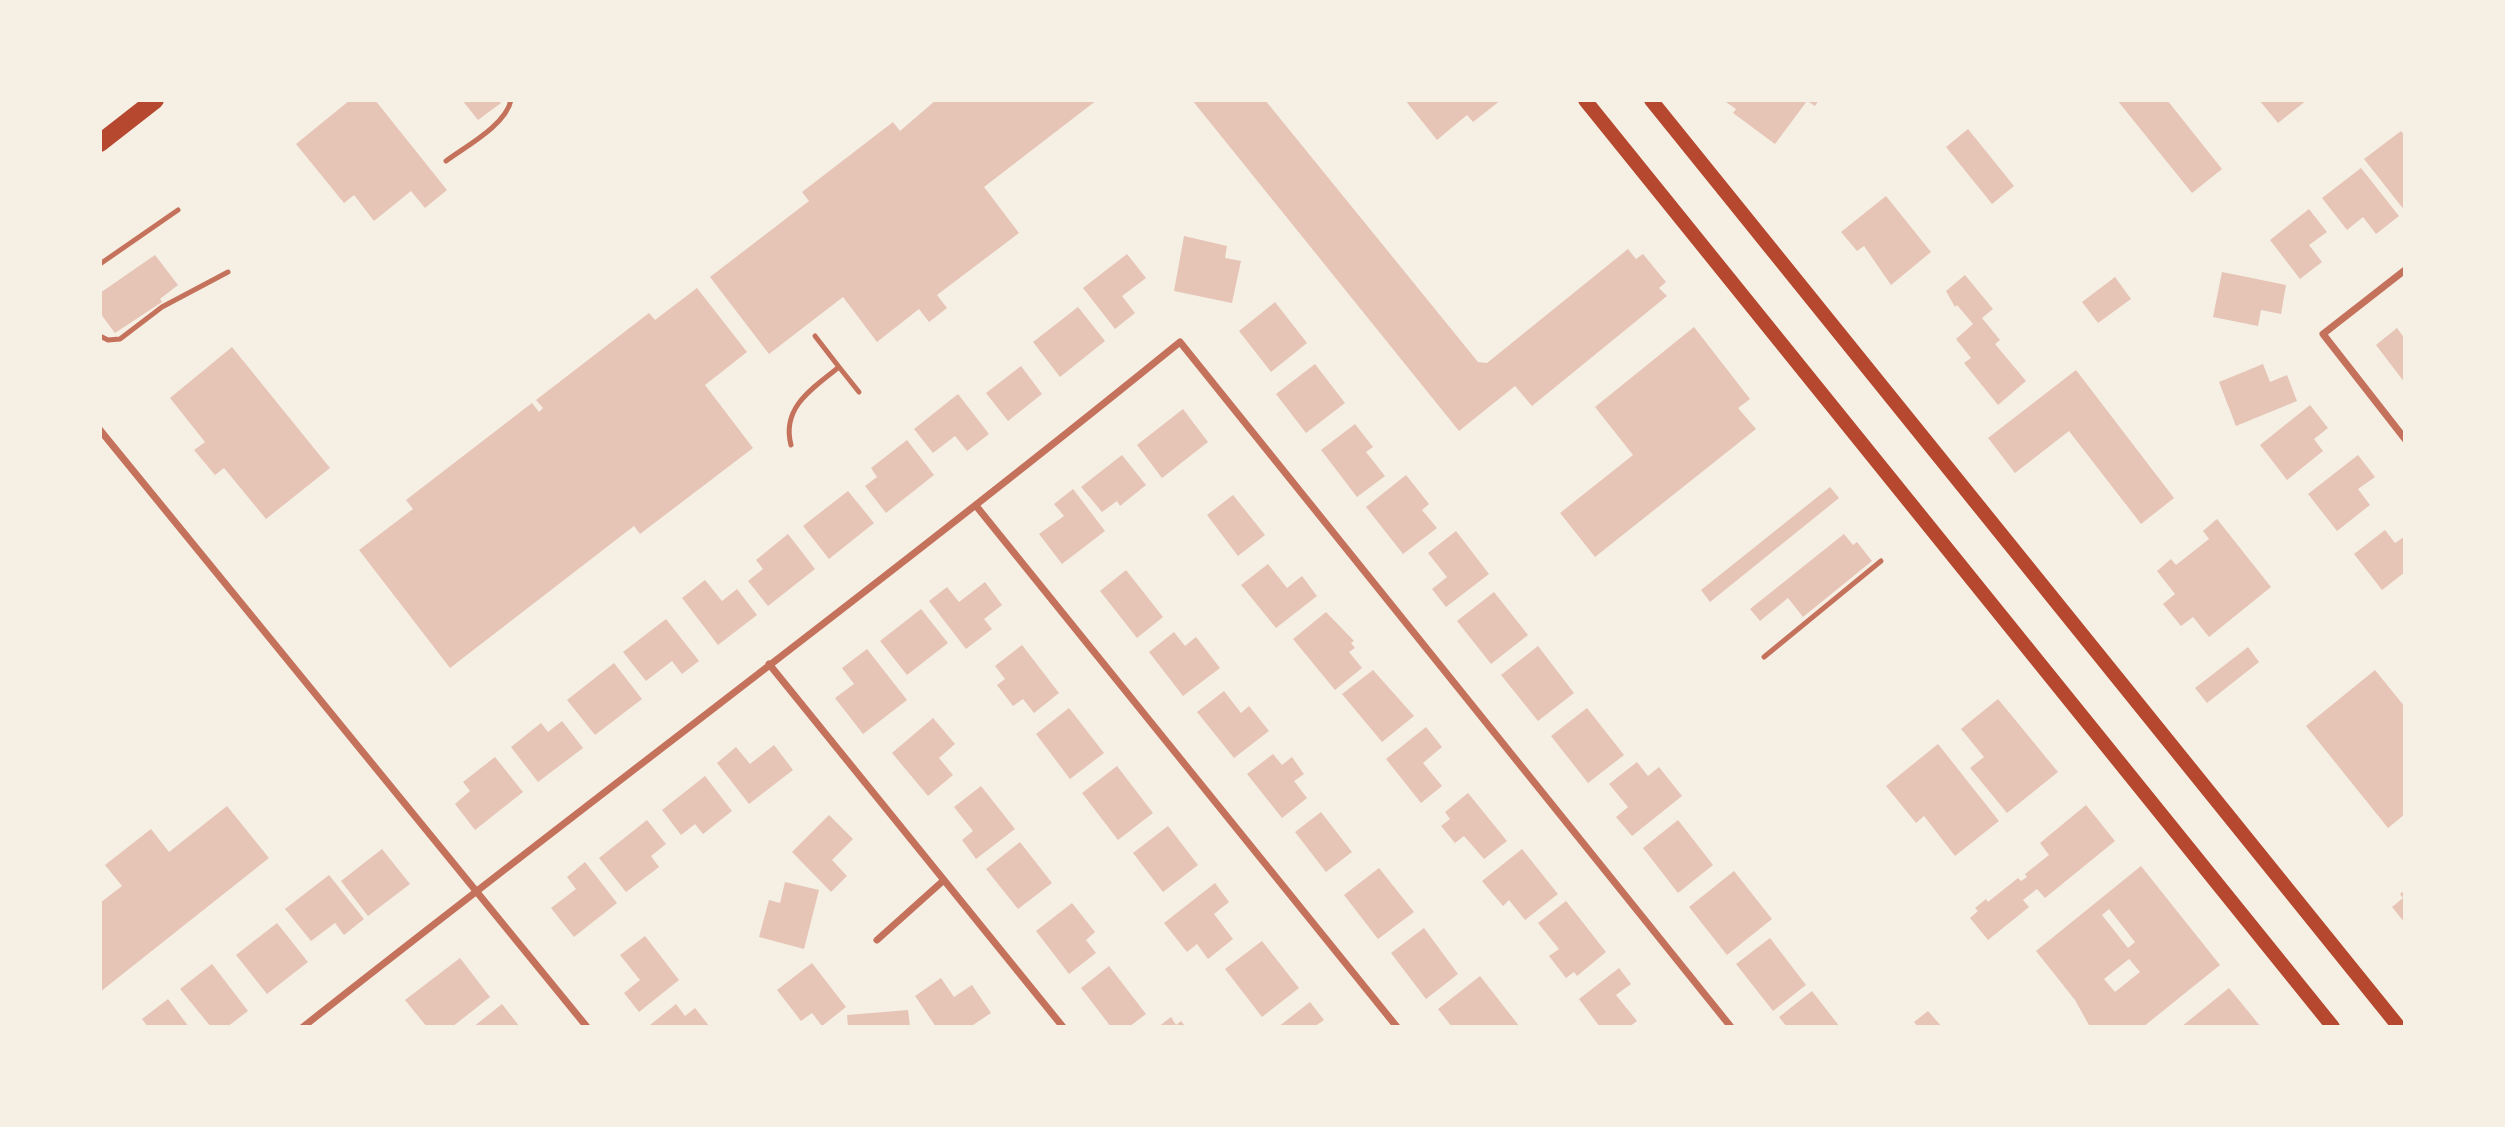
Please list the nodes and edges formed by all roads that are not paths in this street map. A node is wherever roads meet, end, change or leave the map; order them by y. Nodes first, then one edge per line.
1 (155, 100) edge
2 (511, 100) edge
3 (1585, 100) edge
4 (1651, 100) edge
5 (100, 143) edge
6 (446, 162) dead end
7 (178, 210) dead end
8 (100, 264) edge
9 (2405, 270) edge
10 (228, 272) dead end
11 (100, 335) edge
12 (815, 336) dead end
13 (839, 367) junction
14 (859, 392) dead end
15 (100, 430) edge
16 (2405, 439) edge
17 (791, 444) dead end
18 (977, 507) junction
19 (1881, 561) dead end
20 (1764, 657) dead end
21 (769, 664) junction
22 (944, 880) junction
23 (477, 890) junction
24 (877, 940) dead end
25 (303, 1027) edge
26 (587, 1027) edge
27 (1063, 1027) edge
28 (1397, 1027) edge
29 (1731, 1027) edge
30 (2333, 1027) edge
31 (2399, 1027) edge

1 - 5 main road
2 - 6 lane
3 - 30 main road
4 - 31 main road
7 - 8 lane
9 - 16 street
10 - 11 lane
12 - 13 lane
13 - 14 lane
13 - 17 lane
15 - 23 street
18 - 21 street
18 - 28 street
18 - 29 street
19 - 20 lane
21 - 22 street
21 - 23 street
22 - 24 street
22 - 27 street
23 - 25 street
23 - 26 street

